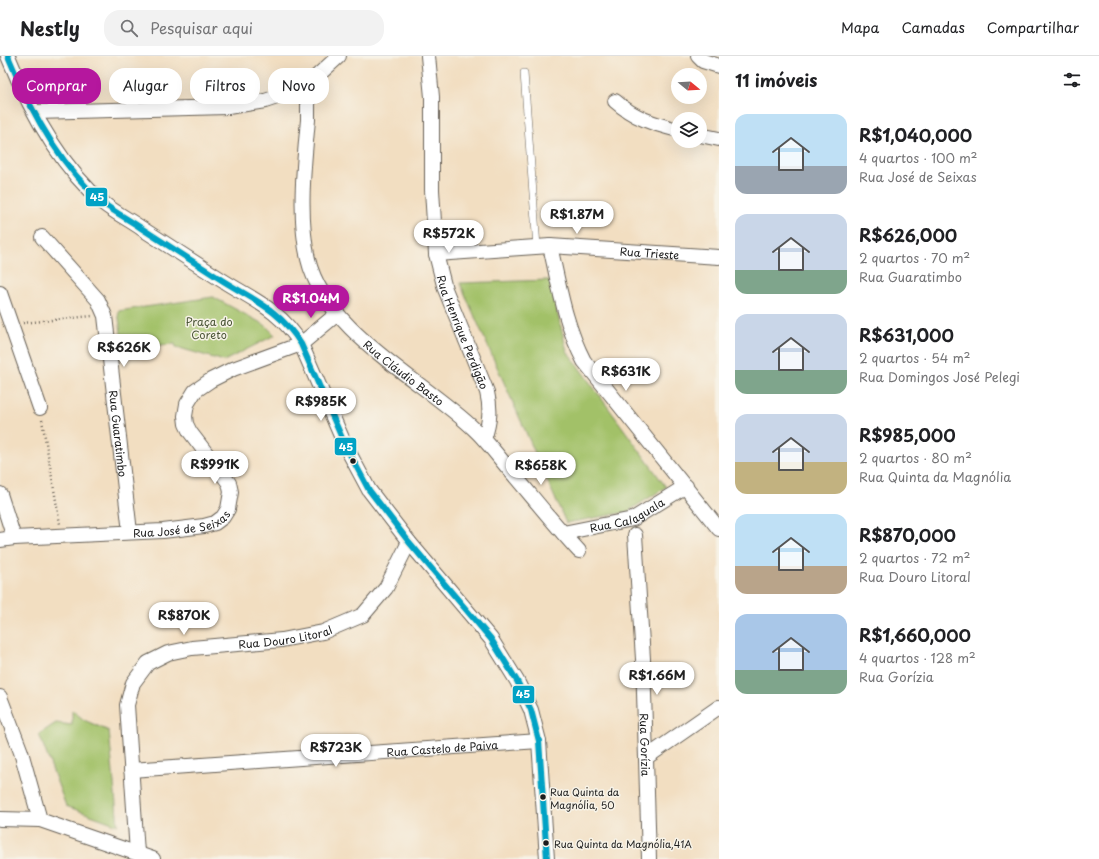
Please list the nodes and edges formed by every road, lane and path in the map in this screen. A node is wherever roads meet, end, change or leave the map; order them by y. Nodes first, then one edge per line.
1 (8, 56) edge
2 (339, 56) edge
3 (428, 56) edge
4 (698, 56) edge
5 (719, 66) edge
6 (326, 68) edge
7 (524, 74) dead end
8 (268, 99) edge
9 (615, 101) dead end
10 (308, 104) edge
11 (35, 112) junction
12 (671, 128) edge
13 (707, 136) edge
14 (719, 139) edge
15 (42, 237) dead end
16 (544, 246) junction
17 (436, 254) junction
18 (719, 257) edge
19 (0, 293) edge
20 (337, 314) junction
21 (105, 316) junction
22 (12, 323) junction
23 (302, 344) junction
24 (40, 408) joint
25 (484, 439) junction
26 (686, 486) junction
27 (0, 494) edge
28 (719, 529) edge
29 (130, 532) junction
30 (562, 533) junction
31 (62, 535) junction
32 (635, 535) dead end
33 (14, 538) junction
34 (0, 540) edge
35 (409, 542) junction
36 (580, 551) dead end
37 (0, 697) edge
38 (719, 707) edge
39 (539, 741) junction
40 (646, 757) junction
41 (131, 770) junction
42 (0, 819) edge
43 (40, 820) junction
44 (137, 853) junction
45 (153, 859) edge
46 (547, 859) edge
47 (649, 859) edge

1 - 11 street
2 - 6 street
3 - 17 street, Rua Henrique Perdigão
4 - 5 street
7 - 16 lane
8 - 11 street
9 - 12 street
10 - 20 street, Rua Cláudio Basto
11 - 23 street
13 - 14 street
15 - 21 street, Rua Guaratimbo
16 - 17 street, Rua Trieste
16 - 18 street, Rua Trieste
16 - 26 street
17 - 25 street, Rua Henrique Perdigão
19 - 22 street
20 - 23 street, Rua José de Seixas
20 - 25 street, Rua Cláudio Basto
21 - 22 path
21 - 29 street, Rua Guaratimbo
22 - 24 street
23 - 29 street, Rua José de Seixas
23 - 35 street
24 - 31 path
25 - 30 street, Rua Cláudio Basto
26 - 28 street
26 - 30 street, Rua Calaguala
27 - 33 street
29 - 31 street, Rua José de Seixas
30 - 36 street, Rua Cláudio Basto
31 - 33 street, Rua José de Seixas
32 - 40 street, Rua Gorízia
33 - 34 street, Rua José de Seixas
35 - 39 street
35 - 41 street, Rua Douro Litoral
37 - 43 street
38 - 40 street
39 - 41 street, Rua Castelo de Paiva
39 - 46 street
40 - 47 street, Rua Gorízia
41 - 44 street, Rua Douro Litoral
42 - 43 street
43 - 44 street
44 - 45 street

